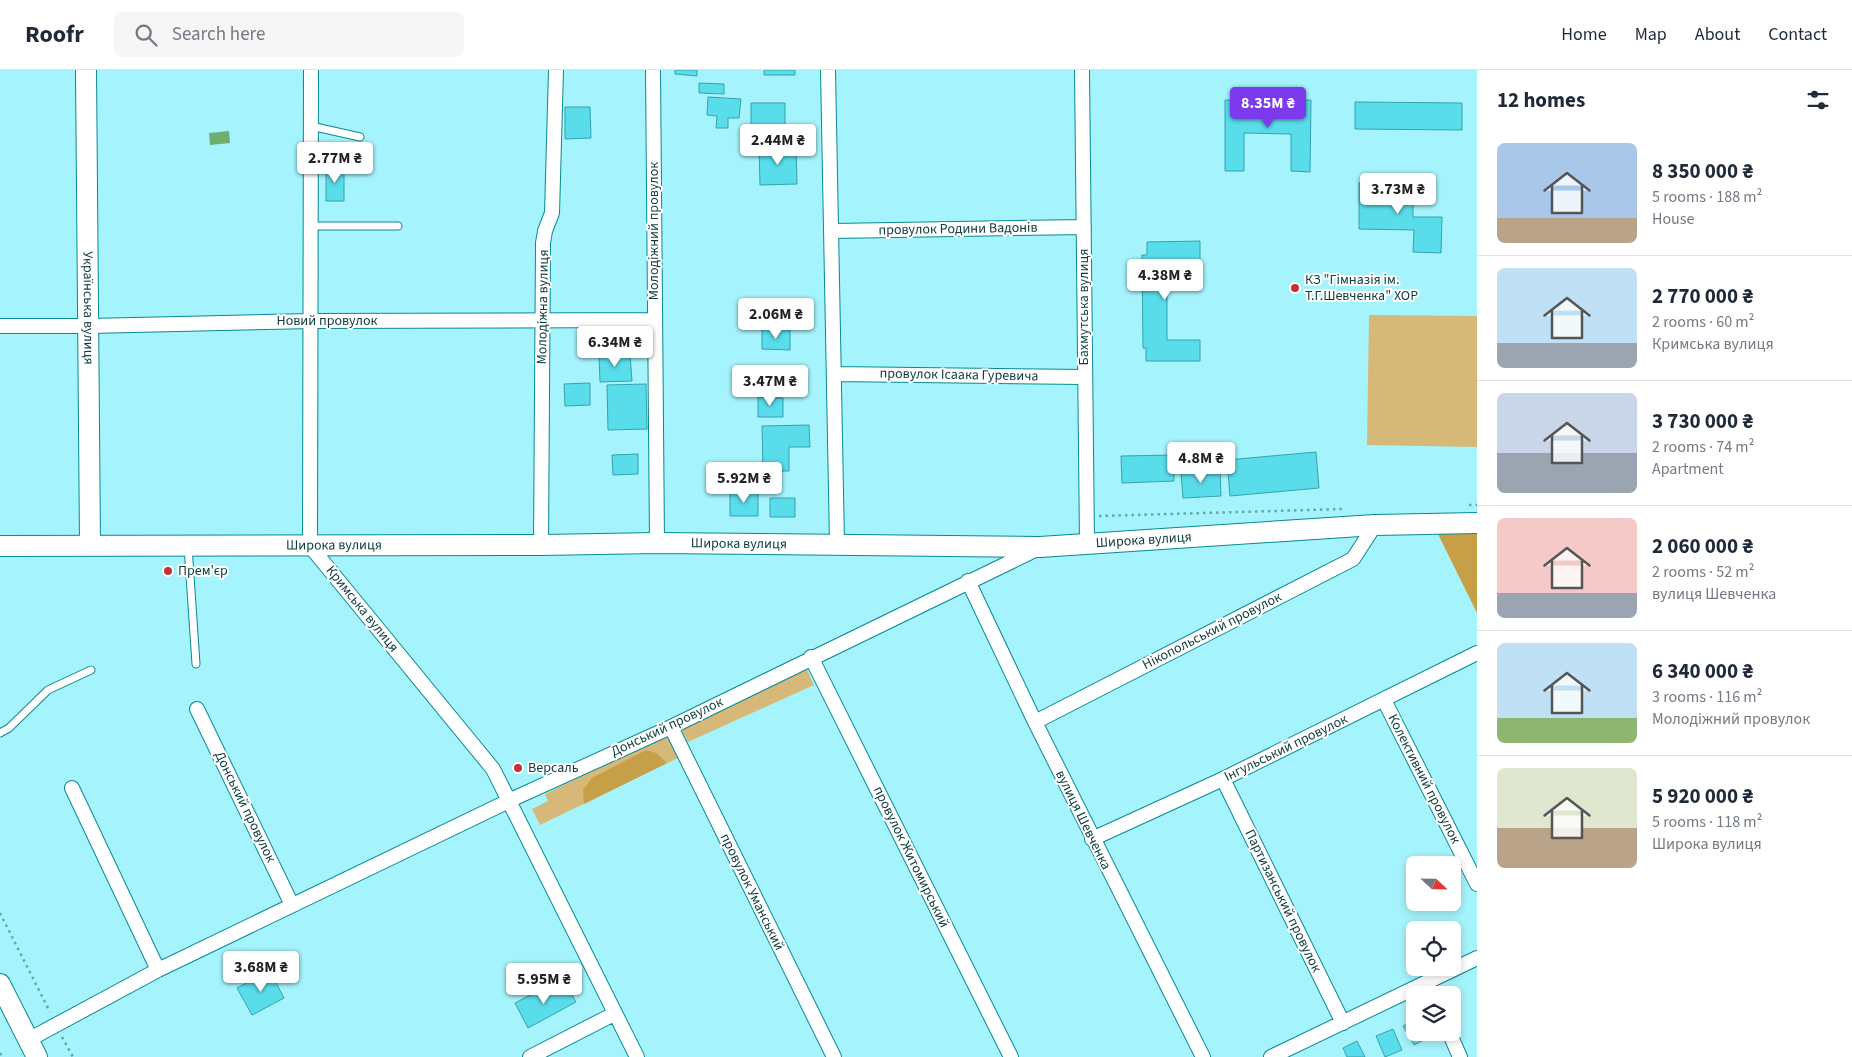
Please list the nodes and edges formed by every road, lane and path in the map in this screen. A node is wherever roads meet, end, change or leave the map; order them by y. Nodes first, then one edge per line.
1 (86, 70) edge
2 (311, 70) edge
3 (556, 70) edge
4 (653, 70) edge
5 (828, 70) edge
6 (1082, 70) edge
7 (311, 126) junction
8 (360, 137) dead end
9 (312, 226) junction
10 (398, 226) dead end
11 (1084, 226) junction
12 (832, 231) junction
13 (654, 320) junction
14 (312, 321) junction
15 (543, 322) junction
16 (0, 326) edge
17 (89, 326) junction
18 (834, 374) junction
19 (1084, 377) junction
20 (1467, 505) dead end
21 (1477, 505) edge
22 (1350, 509) dead end
23 (1086, 517) junction
24 (1477, 523) edge
25 (1375, 525) junction
26 (658, 543) junction
27 (837, 544) junction
28 (1087, 544) junction
29 (90, 545) junction
30 (542, 545) junction
31 (0, 546) edge
32 (188, 546) junction
33 (310, 546) junction
34 (1040, 547) junction
35 (968, 580) junction
36 (1477, 653) edge
37 (811, 656) junction
38 (196, 664) dead end
39 (92, 670) dead end
40 (1384, 700) junction
41 (198, 709) dead end
42 (1035, 722) junction
43 (671, 726) junction
44 (0, 733) edge
45 (1223, 779) junction
46 (72, 788) dead end
47 (508, 801) junction
48 (1092, 839) junction
49 (1477, 884) edge
50 (292, 905) junction
51 (0, 913) edge
52 (1477, 958) edge
53 (158, 970) junction
54 (0, 984) edge
55 (1433, 986) edge
56 (1406, 998) edge
57 (614, 1014) junction
58 (1344, 1023) junction
59 (56, 1025) junction
60 (1453, 1041) edge
61 (33, 1048) edge
62 (0, 1053) edge
63 (2, 1057) edge
64 (72, 1057) edge
65 (530, 1057) edge
66 (637, 1057) edge
67 (834, 1057) edge
68 (1011, 1057) edge
69 (1203, 1057) edge
70 (1271, 1057) edge
71 (1460, 1057) edge

1 - 17 street, Українська вулиця
2 - 7 street
3 - 15 street, Молодіжна вулиця
4 - 13 street, Молодіжний провулок
5 - 12 street
6 - 11 street, Бахмутська вулиця
7 - 8 lane
7 - 9 street
9 - 10 lane
9 - 14 street
11 - 12 street, провулок Родини Вадонів
11 - 19 street, Бахмутська вулиця
12 - 18 street
13 - 15 street, Новий провулок
13 - 26 street, Молодіжний провулок
14 - 15 street, Новий провулок
14 - 17 street, Новий провулок
14 - 33 street
15 - 30 street, Молодіжна вулиця
16 - 17 street, Новий провулок
17 - 29 street, Українська вулиця
18 - 19 street, провулок Ісаака Гуревича
18 - 27 street
19 - 23 street, Бахмутська вулиця
20 - 21 path
22 - 23 path
23 - 28 street, Бахмутська вулиця
24 - 25 street, Широка вулиця
25 - 28 street, Широка вулиця
25 - 42 street, Нікопольський провулок
26 - 27 street, Широка вулиця
26 - 30 street, Широка вулиця
27 - 34 street, Широка вулиця
28 - 34 street, Широка вулиця
29 - 31 street, Широка вулиця
29 - 32 street, Широка вулиця
30 - 33 street, Широка вулиця
32 - 33 street, Широка вулиця
32 - 38 lane
33 - 47 street, Кримська вулиця
34 - 35 street, Донський провулок
35 - 37 street, Донський провулок
35 - 42 street, вулиця Шевченка
36 - 40 street, Інгульський провулок
37 - 43 street, Донський провулок
37 - 68 street, провулок Житомирський
39 - 44 lane
40 - 45 street, Інгульський провулок
40 - 49 street, Колективний провулок
41 - 50 street, Донський провулок
42 - 48 street, вулиця Шевченка
43 - 47 street, Донський провулок
43 - 67 street, провулок Уманський
45 - 48 street, Інгульський провулок
45 - 58 street, Партизанський провулок
46 - 53 street
47 - 50 street, Донський провулок
47 - 57 street, Кримська вулиця
48 - 69 street, вулиця Шевченка
50 - 53 street, Донський провулок
51 - 59 path
52 - 55 street
53 - 59 street, Донський провулок
54 - 61 street
56 - 58 street
57 - 65 street
57 - 66 street, Кримська вулиця
58 - 70 street
59 - 61 street, Донський провулок
59 - 64 path
60 - 71 street
62 - 63 path

